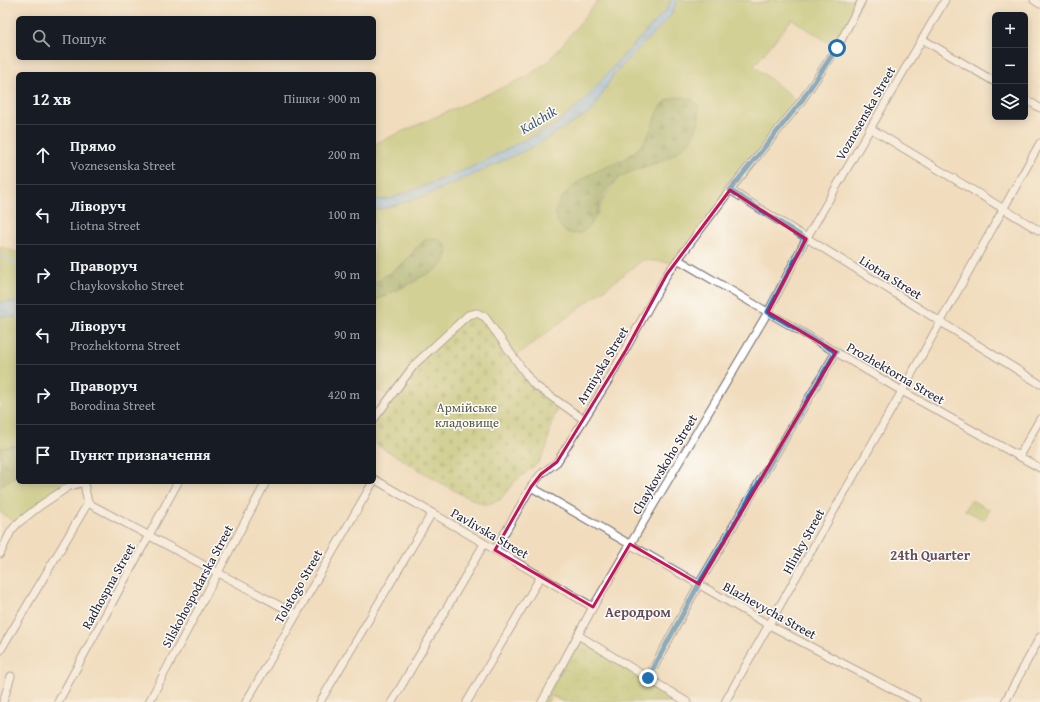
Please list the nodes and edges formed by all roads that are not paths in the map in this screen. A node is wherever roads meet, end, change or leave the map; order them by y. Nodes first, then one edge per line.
1 (862, 0) edge
2 (944, 0) edge
3 (1034, 0) edge
4 (1040, 4) edge
5 (922, 39) junction
6 (992, 80) edge
7 (1028, 101) edge
8 (1040, 108) edge
9 (870, 128) junction
10 (1040, 143) edge
11 (730, 190) junction
12 (1003, 209) junction
13 (1040, 231) edge
14 (806, 239) junction
15 (679, 260) junction
16 (768, 312) junction
17 (940, 322) junction
18 (836, 352) junction
19 (1040, 384) edge
20 (902, 391) junction
21 (376, 416) edge
22 (583, 419) junction
23 (1040, 419) edge
24 (1019, 456) junction
25 (1040, 468) edge
26 (376, 481) edge
27 (78, 484) edge
28 (84, 484) edge
29 (177, 484) edge
30 (265, 484) edge
31 (372, 484) edge
32 (532, 487) junction
33 (88, 503) junction
34 (432, 513) junction
35 (149, 536) junction
36 (484, 544) junction
37 (630, 544) junction
38 (495, 550) junction
39 (0, 554) edge
40 (218, 572) junction
41 (541, 576) junction
42 (699, 584) junction
43 (593, 607) junction
44 (295, 614) junction
45 (770, 626) junction
46 (578, 635) junction
47 (1040, 637) edge
48 (0, 651) edge
49 (11, 676) dead end
50 (648, 678) junction
51 (249, 701) edge
52 (4, 702) edge
53 (58, 702) edge
54 (149, 702) edge
55 (320, 702) edge
56 (392, 702) edge
57 (467, 702) edge
58 (542, 702) edge
59 (687, 702) edge
60 (725, 702) edge
61 (916, 702) edge
62 (1005, 702) edge

1 - 11 street
2 - 5 street, Voznesenska Street
3 - 4 street
5 - 6 street
5 - 9 street, Voznesenska Street
7 - 8 street
9 - 12 street
9 - 14 street, Voznesenska Street
10 - 12 street, Hlinky Street
11 - 14 street, Liotna Street
11 - 15 street, Armiyska Street
12 - 13 street
12 - 17 street, Hlinky Street
14 - 16 street, Chaykovskoho Street
14 - 17 street, Liotna Street
15 - 16 street, Prozhektorna Street
15 - 22 street, Armiyska Street
16 - 18 street, Prozhektorna Street
16 - 37 street, Chaykovskoho Street
17 - 19 street, Liotna Street
17 - 20 street, Hlinky Street
18 - 20 street, Prozhektorna Street
18 - 42 street
20 - 24 street, Prozhektorna Street
20 - 45 street, Hlinky Street
21 - 22 street
22 - 32 street, Armiyska Street
23 - 24 street
24 - 25 street, Prozhektorna Street
26 - 34 street, Pavlivska Street
27 - 39 street
28 - 33 street
29 - 35 street, Radhospna Street
30 - 40 street, Silskohospodarska Street
31 - 44 street, Tolstogo Street
32 - 37 street, Blazhevycha Street
32 - 38 street, Armiyska Street
33 - 35 street
33 - 48 street
34 - 36 street, Pavlivska Street
34 - 55 street
35 - 40 street
35 - 53 street, Radhospna Street
36 - 38 street, Pavlivska Street
36 - 56 street
37 - 42 street, Blazhevycha Street
37 - 43 street, Chaykovskoho Street
38 - 41 street, Pavlivska Street
40 - 44 street
40 - 54 street, Silskohospodarska Street
41 - 43 street, Pavlivska Street
41 - 57 street
42 - 45 street, Blazhevycha Street
42 - 50 street
43 - 46 street, Chaykovskoho Street
44 - 51 street, Tolstogo Street
45 - 60 street, Hlinky Street
45 - 61 street, Blazhevycha Street
46 - 50 street
46 - 58 street, Chaykovskoho Street
47 - 62 street
49 - 52 street
50 - 59 street

